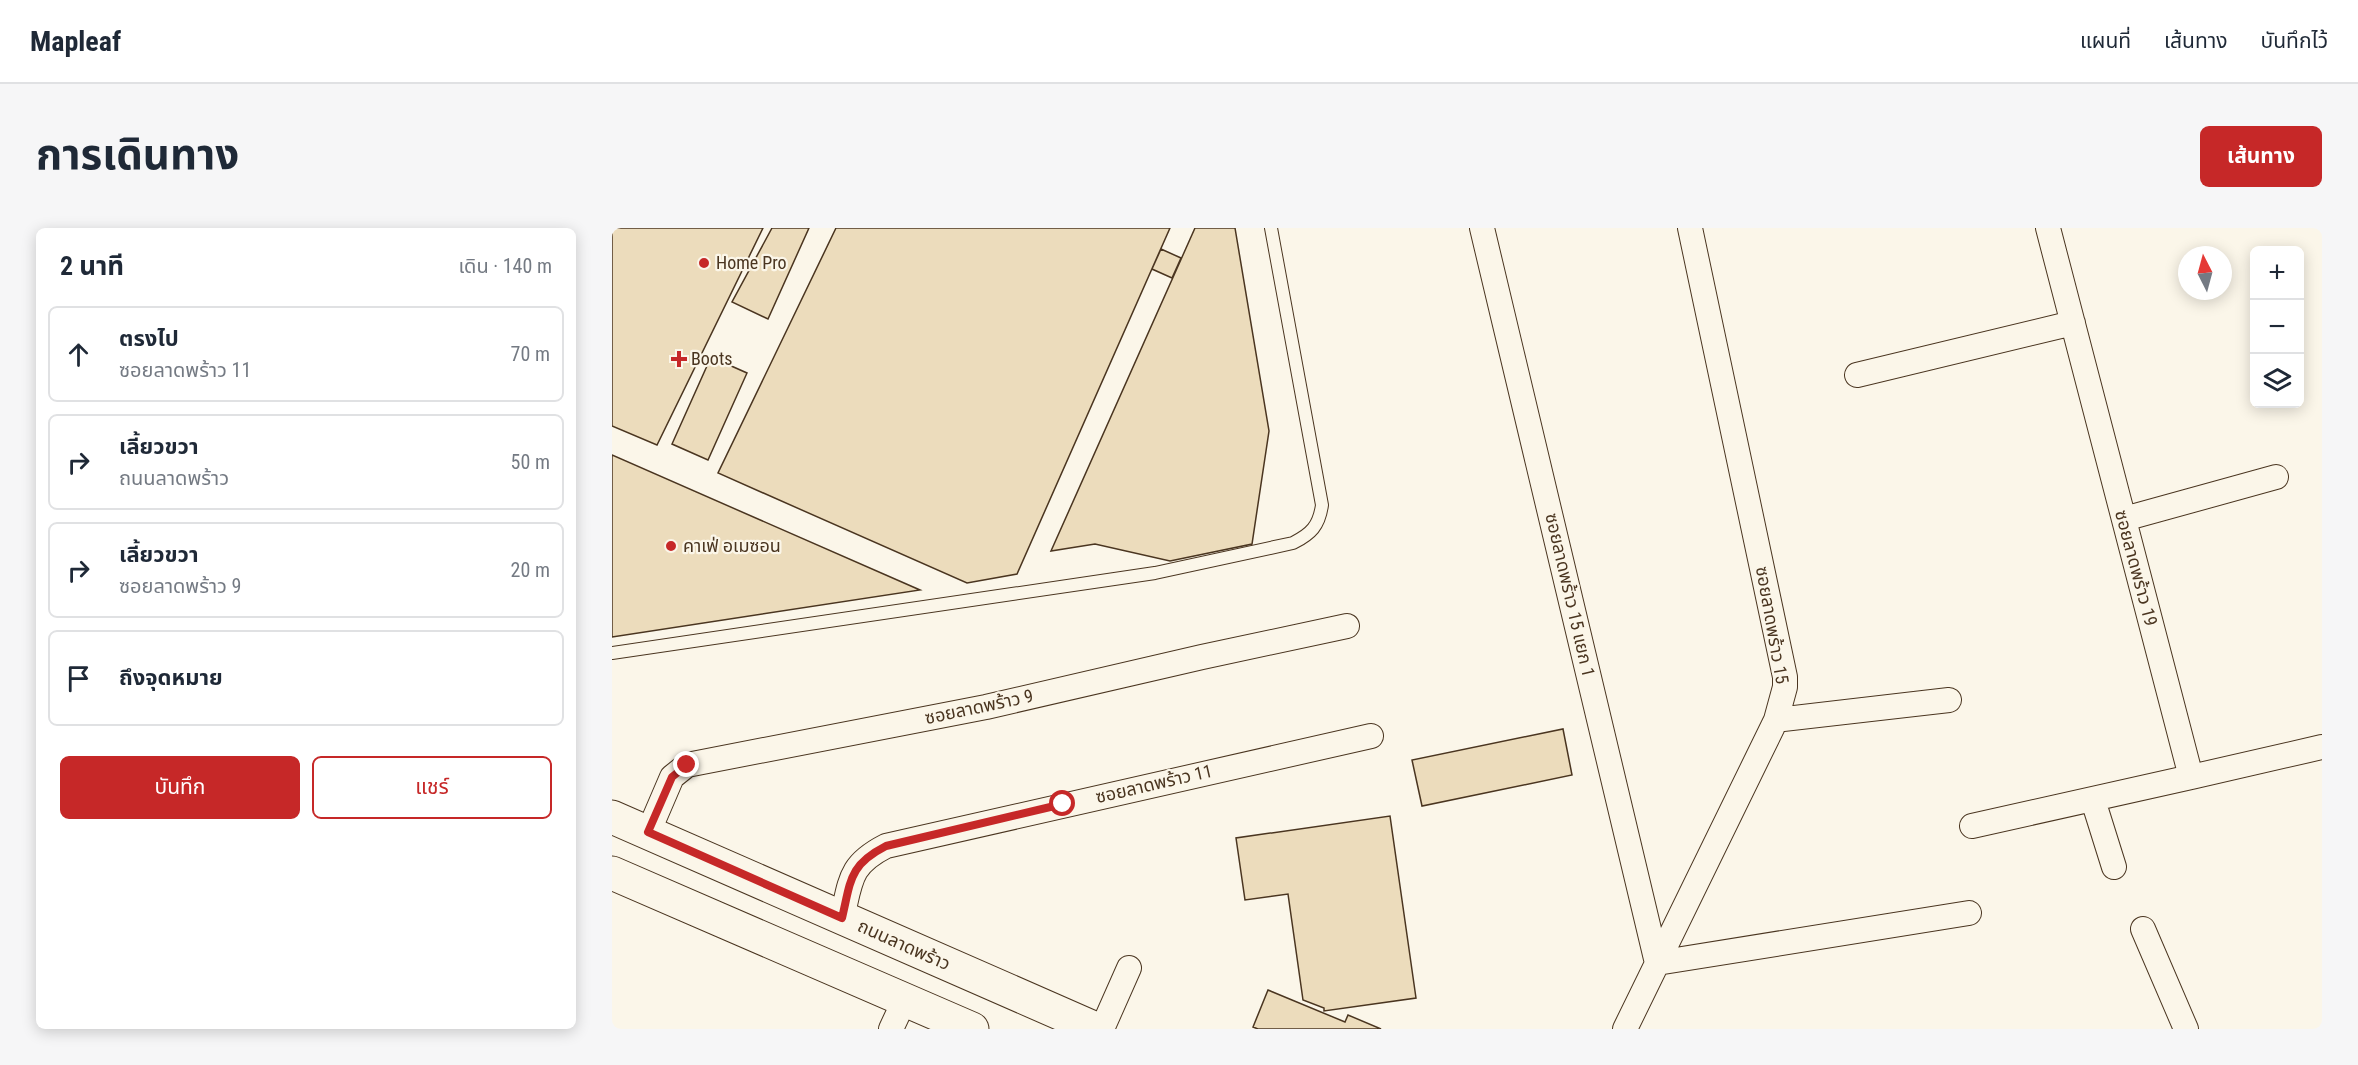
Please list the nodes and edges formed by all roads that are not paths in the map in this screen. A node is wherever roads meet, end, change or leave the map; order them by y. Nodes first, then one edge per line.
1 (1271, 228) edge
2 (1482, 228) edge
3 (1690, 228) edge
4 (2048, 228) edge
5 (2073, 323) junction
6 (1857, 375) dead end
7 (2276, 477) dead end
8 (2124, 519) junction
9 (1347, 626) dead end
10 (612, 654) edge
11 (1949, 700) dead end
12 (1776, 720) junction
13 (1371, 736) dead end
14 (2322, 747) edge
15 (2191, 777) junction
16 (2093, 800) junction
17 (612, 817) edge
18 (1972, 826) dead end
19 (648, 832) junction
20 (2114, 867) dead end
21 (612, 873) edge
22 (1968, 913) dead end
23 (842, 918) junction
24 (2143, 929) dead end
25 (1658, 963) junction
26 (1129, 968) dead end
27 (905, 999) junction
28 (891, 1029) edge
29 (972, 1029) edge
30 (1096, 1029) edge
31 (1102, 1029) edge
32 (1625, 1029) edge
33 (2186, 1029) edge

1 - 10 lane
2 - 25 street, ซอยลาดพร้าว 15 แยก 1
3 - 12 street, ซอยลาดพร้าว 15
4 - 5 street, ซอยลาดพร้าว 19
5 - 6 street
5 - 8 street, ซอยลาดพร้าว 19
7 - 8 street
8 - 15 street, ซอยลาดพร้าว 19
9 - 19 street, ซอยลาดพร้าว 9
11 - 12 street
12 - 25 street, ซอยลาดพร้าว 15
13 - 23 street, ซอยลาดพร้าว 11
14 - 15 street
15 - 16 street
16 - 18 street
16 - 20 street
17 - 19 main road, ถนนลาดพร้าว
19 - 23 main road, ถนนลาดพร้าว
21 - 27 main road
22 - 25 street
23 - 30 main road, ถนนลาดพร้าว
24 - 33 street
25 - 32 street, ซอยลาดพร้าว 15
26 - 31 street
27 - 28 street
27 - 29 main road

